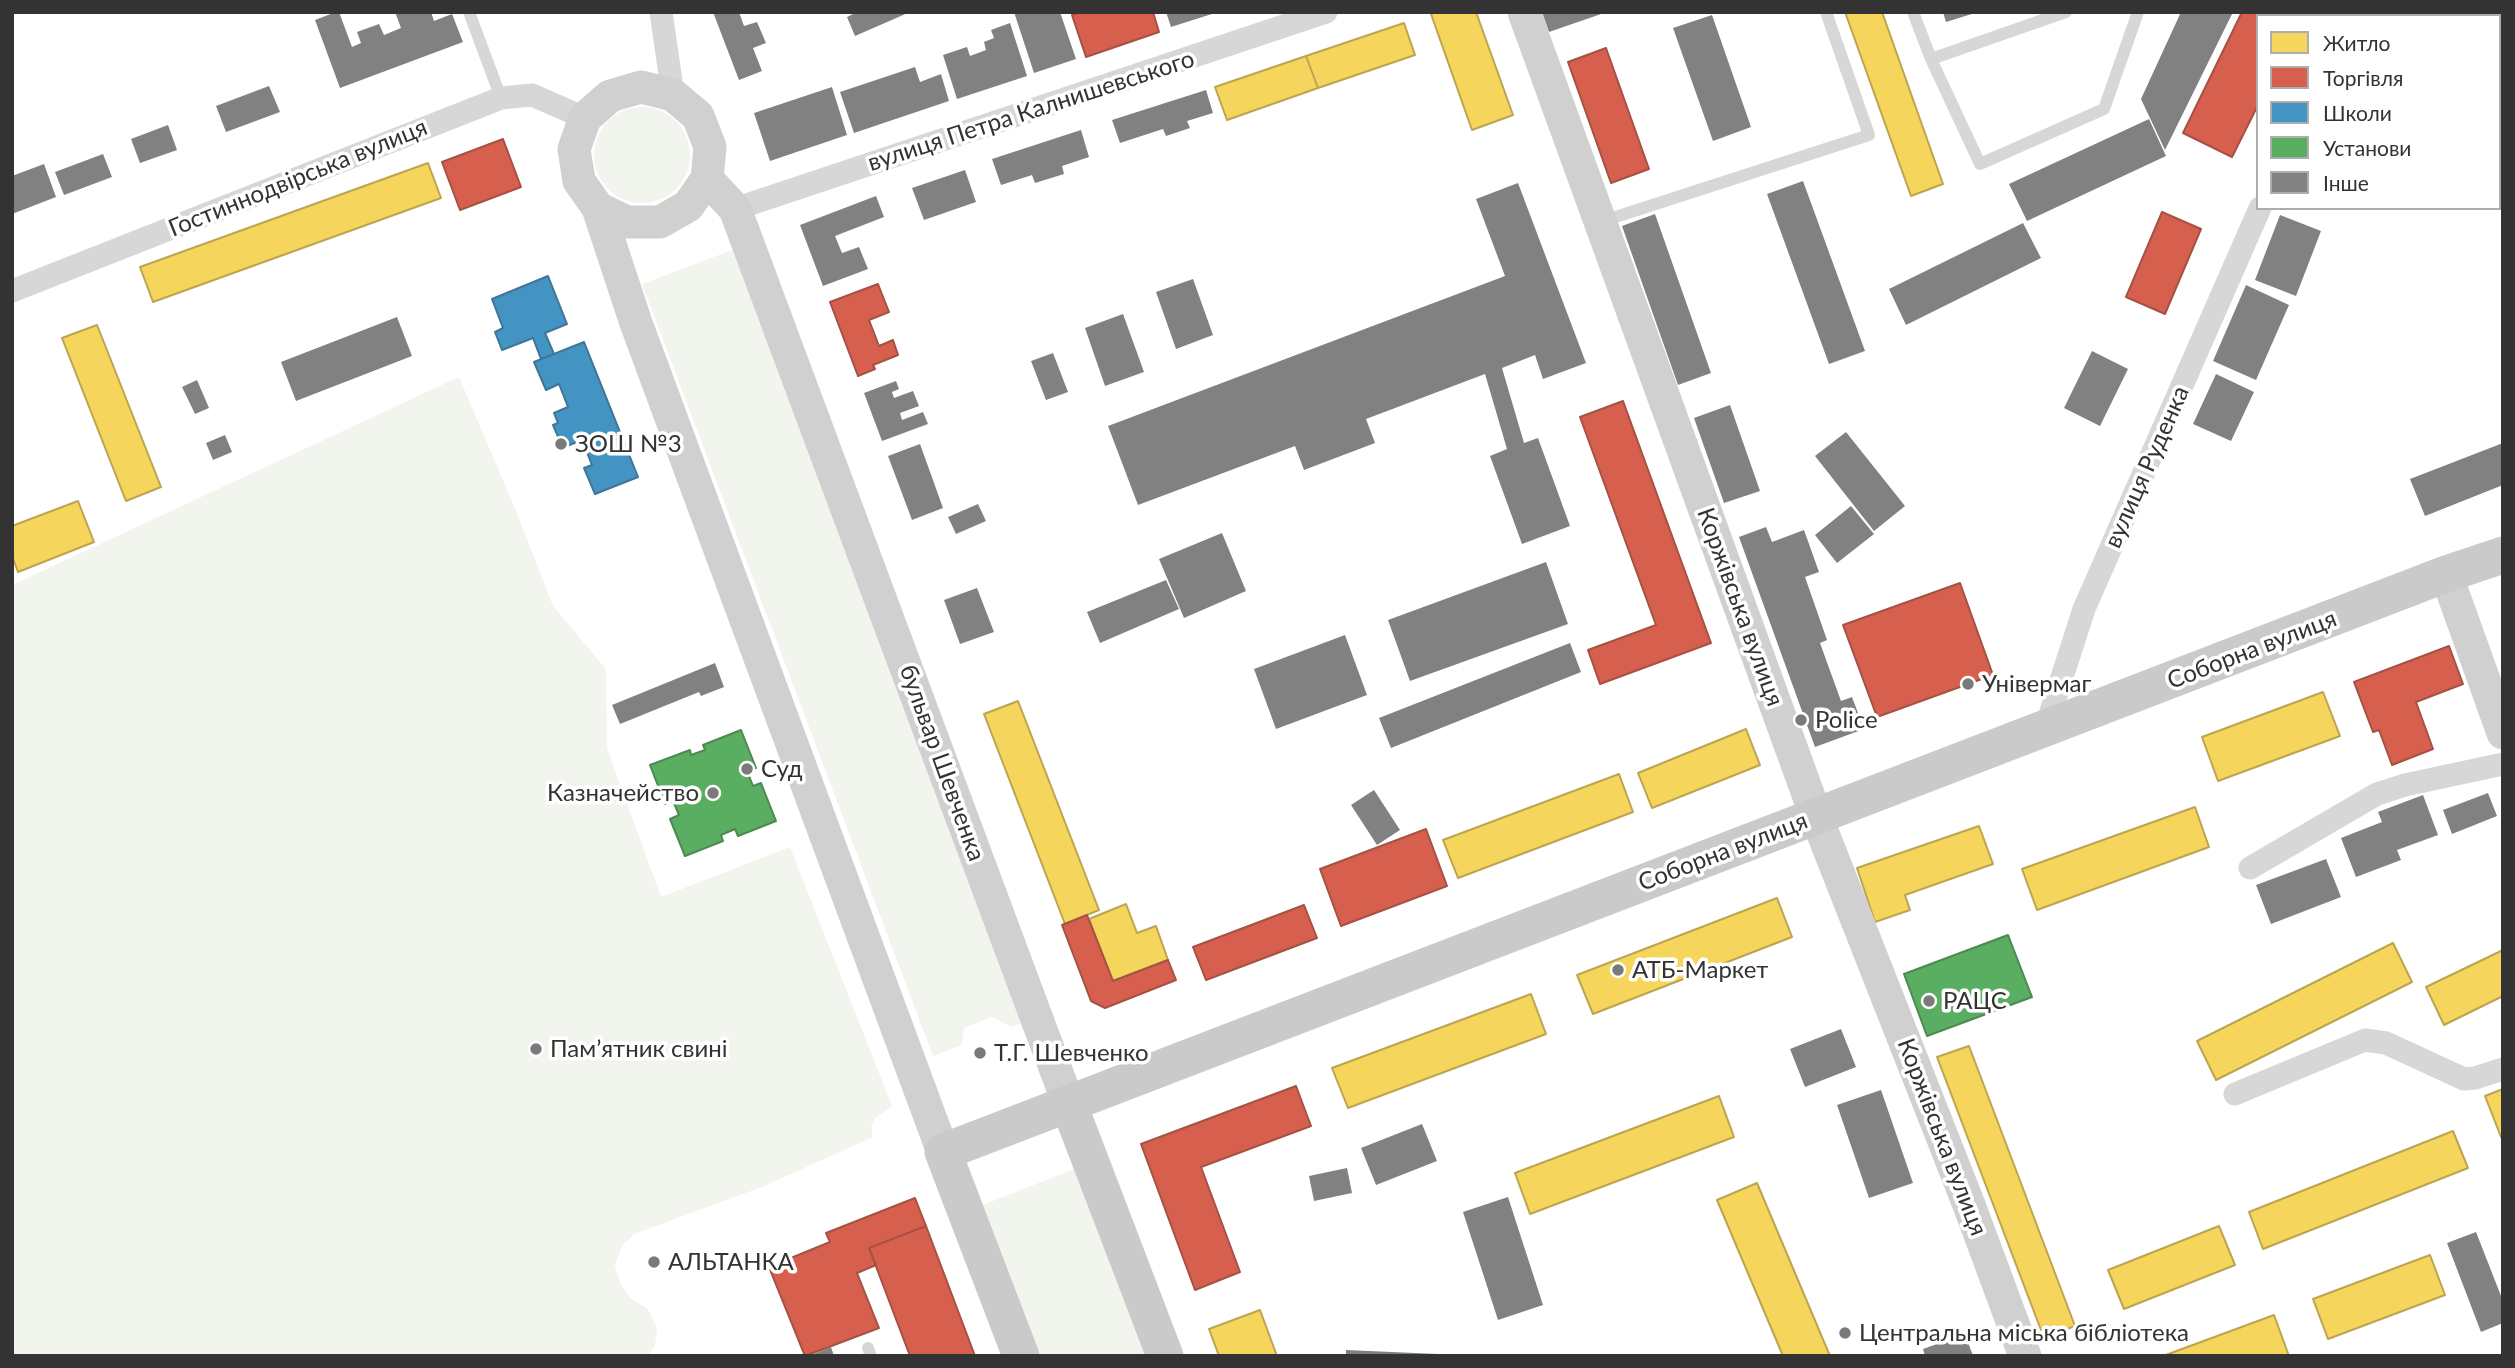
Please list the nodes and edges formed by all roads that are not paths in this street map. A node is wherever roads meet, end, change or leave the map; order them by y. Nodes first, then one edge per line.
1 (469, 12) edge
2 (662, 12) edge
3 (1326, 12) edge
4 (1524, 12) edge
5 (1826, 12) edge
6 (1913, 12) edge
7 (2066, 12) edge
8 (2138, 12) edge
9 (1931, 59) junction
10 (673, 95) junction
11 (501, 98) junction
12 (585, 118) junction
13 (707, 179) junction
14 (598, 208) junction
15 (735, 209) junction
16 (2259, 210) edge
17 (1600, 222) junction
18 (12, 291) edge
19 (2503, 555) edge
20 (2446, 574) junction
21 (2045, 730) junction
22 (2503, 733) edge
23 (2503, 764) edge
24 (1816, 816) junction
25 (2250, 868) dead end
26 (2503, 1069) edge
27 (2235, 1094) dead end
28 (1069, 1105) junction
29 (943, 1152) junction
30 (1021, 1356) edge
31 (1164, 1356) edge
32 (2025, 1356) edge

1 - 11 lane
2 - 10 street
3 - 15 street, вулиця Петра Калнишевського
4 - 17 main road, Коржівська вулиця
5 - 17 lane
6 - 9 lane
7 - 9 lane
8 - 9 lane
10 - 12 main road
10 - 13 main road
11 - 12 street, Гостиннодвірська вулиця
11 - 18 street, Гостиннодвірська вулиця
12 - 14 main road
13 - 14 main road
13 - 15 main road, бульвар Шевченка
14 - 29 main road
15 - 28 main road, бульвар Шевченка
16 - 21 street, вулиця Руденка
17 - 24 main road, Коржівська вулиця
19 - 20 main road, Соборна вулиця
20 - 21 main road, Соборна вулиця
20 - 22 main road
21 - 24 main road, Соборна вулиця
23 - 25 street
24 - 28 main road, Соборна вулиця
24 - 32 main road, Коржівська вулиця
26 - 27 street
28 - 29 main road, Соборна вулиця
28 - 31 main road, бульвар Шевченка
29 - 30 main road

